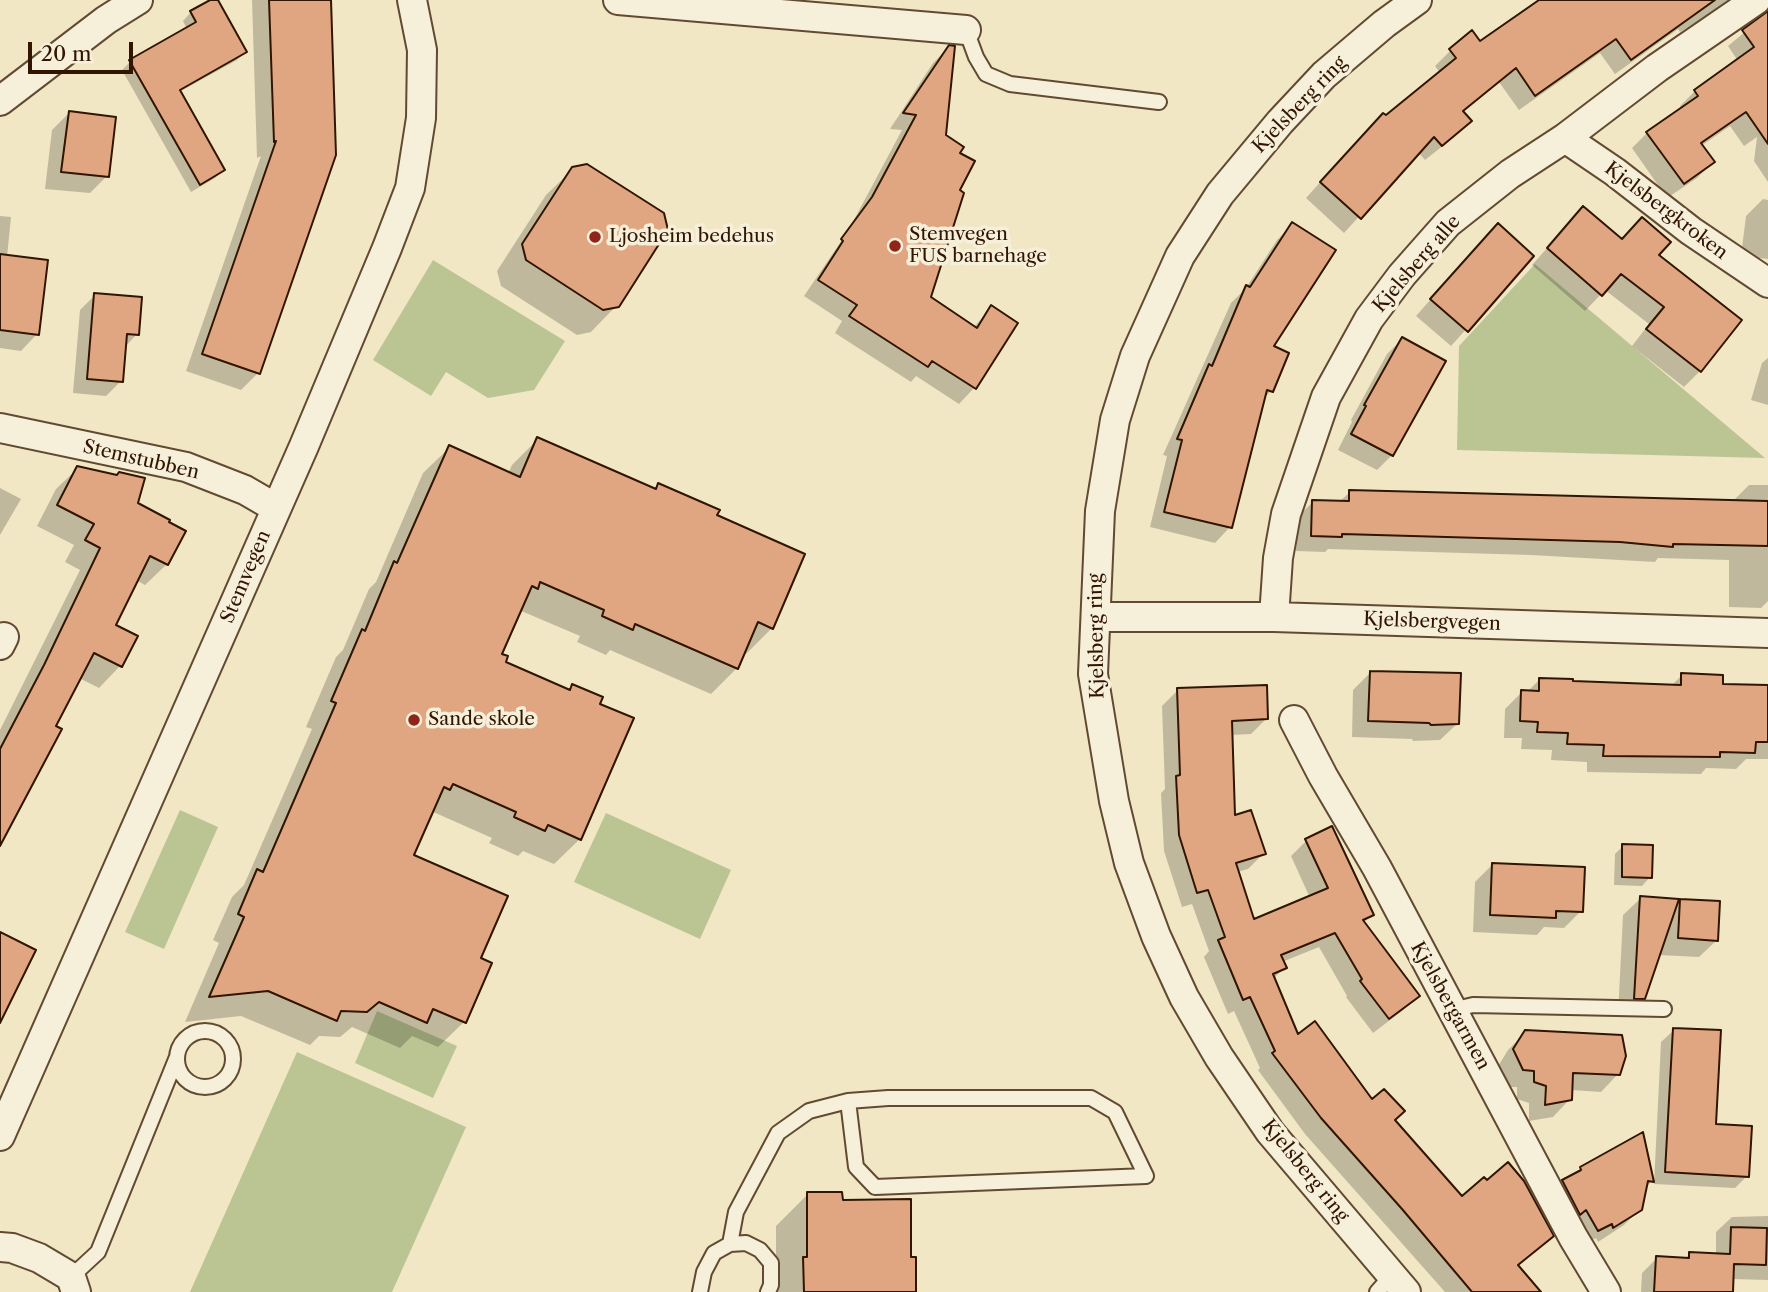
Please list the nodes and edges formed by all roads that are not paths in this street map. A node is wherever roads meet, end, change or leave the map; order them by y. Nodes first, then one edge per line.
1 (138, 0) edge
2 (412, 0) edge
3 (618, 0) edge
4 (1417, 0) edge
5 (1756, 0) edge
6 (966, 30) joint
7 (0, 101) edge
8 (1159, 103) dead end
9 (1565, 138) junction
10 (1768, 283) edge
11 (0, 428) edge
12 (276, 508) junction
13 (1096, 617) junction
14 (1274, 617) junction
15 (1768, 633) edge
16 (1294, 720) dead end
17 (1664, 1009) dead end
18 (1452, 1010) junction
19 (177, 1057) dead end
20 (848, 1101) junction
21 (0, 1136) edge
22 (730, 1244) junction
23 (0, 1247) edge
24 (73, 1284) edge
25 (1392, 1286) edge
26 (700, 1292) edge
27 (768, 1292) edge
28 (1606, 1292) edge

1 - 7 street
2 - 12 street, Stemvegen
3 - 6 street
4 - 13 street, Kjelsberg ring
5 - 9 street, Kjelsberg alle
6 - 8 lane
9 - 10 street, Kjelsbergkroken
9 - 14 street, Kjelsberg alle
11 - 12 street, Stemstubben
12 - 21 street, Stemvegen
13 - 14 street, Kjelsbergvegen
13 - 25 street, Kjelsberg ring
14 - 15 street, Kjelsbergvegen
16 - 18 street, Kjelsbergarmen
17 - 18 lane
18 - 28 street, Kjelsbergarmen
19 - 24 lane
20 - 20 lane
20 - 22 lane
22 - 26 lane
22 - 27 lane
23 - 24 street

